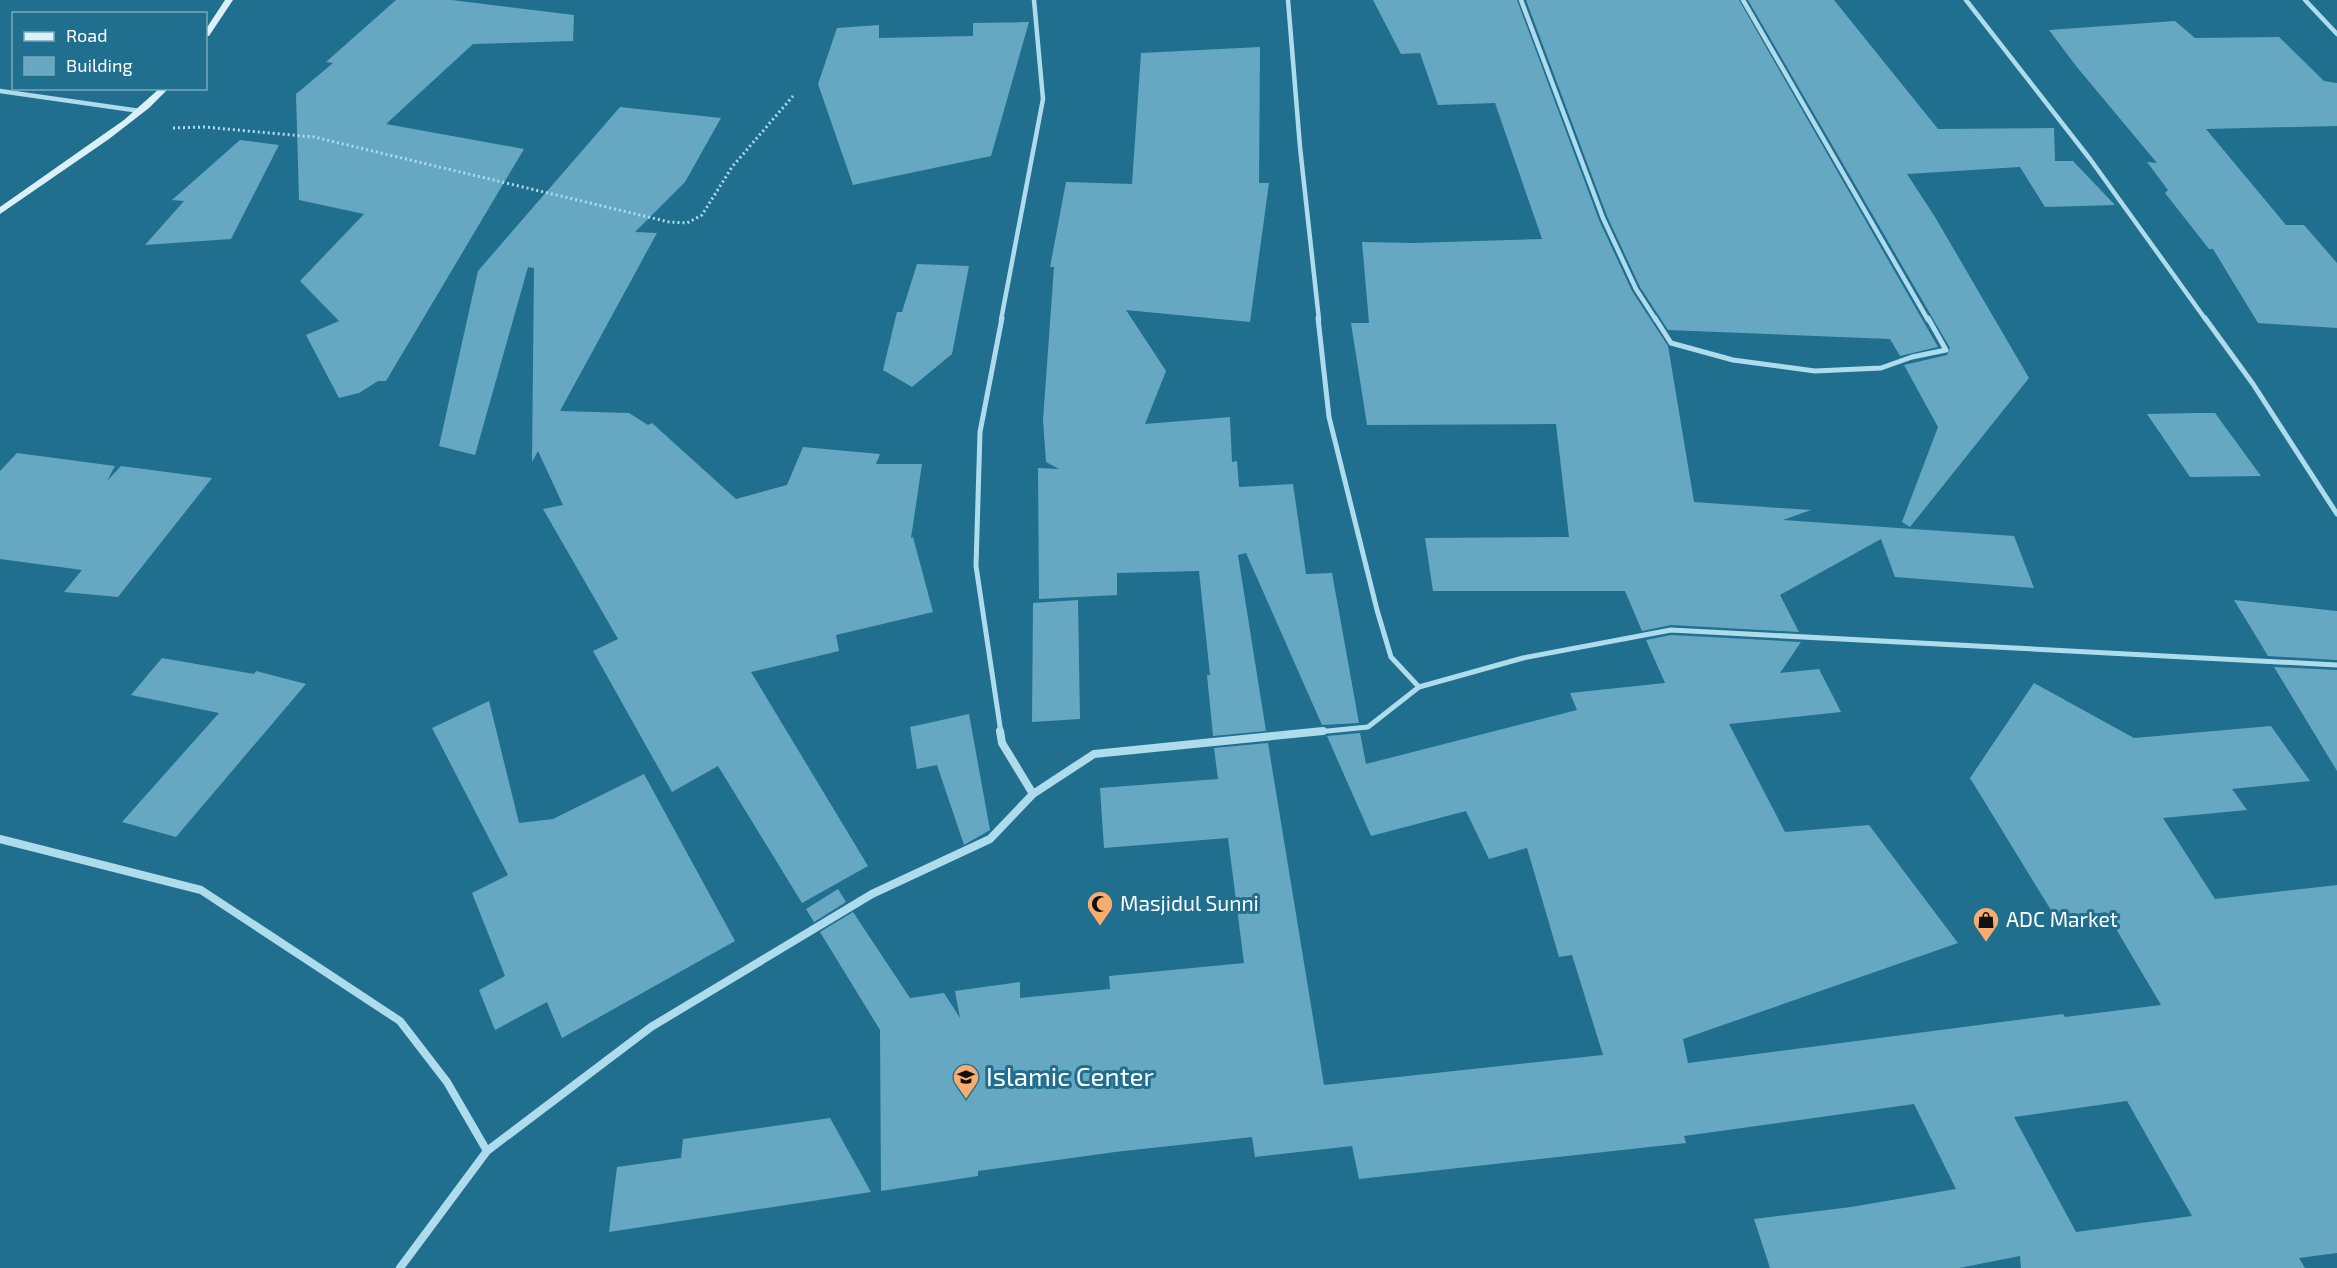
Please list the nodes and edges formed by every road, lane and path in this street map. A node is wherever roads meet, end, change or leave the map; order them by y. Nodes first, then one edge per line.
1 (229, 0) edge
2 (1034, 0) edge
3 (1288, 0) edge
4 (1521, 0) edge
5 (1743, 0) edge
6 (1966, 0) edge
7 (2305, 0) edge
8 (207, 33) edge
9 (2337, 34) edge
10 (163, 90) edge
11 (0, 91) edge
12 (793, 96) dead end
13 (140, 111) junction
14 (118, 129) junction
15 (0, 211) edge
16 (2337, 514) edge
17 (2337, 665) edge
18 (1419, 687) junction
19 (1033, 794) junction
20 (0, 839) edge
21 (487, 1151) junction
22 (400, 1268) edge

1 - 8 street
2 - 19 street
3 - 18 street
4 - 5 street
6 - 16 street
7 - 9 street
10 - 13 street
11 - 13 street
12 - 14 path
13 - 14 street
14 - 15 street
17 - 18 street
18 - 19 street
19 - 21 street
20 - 21 street
21 - 22 street

